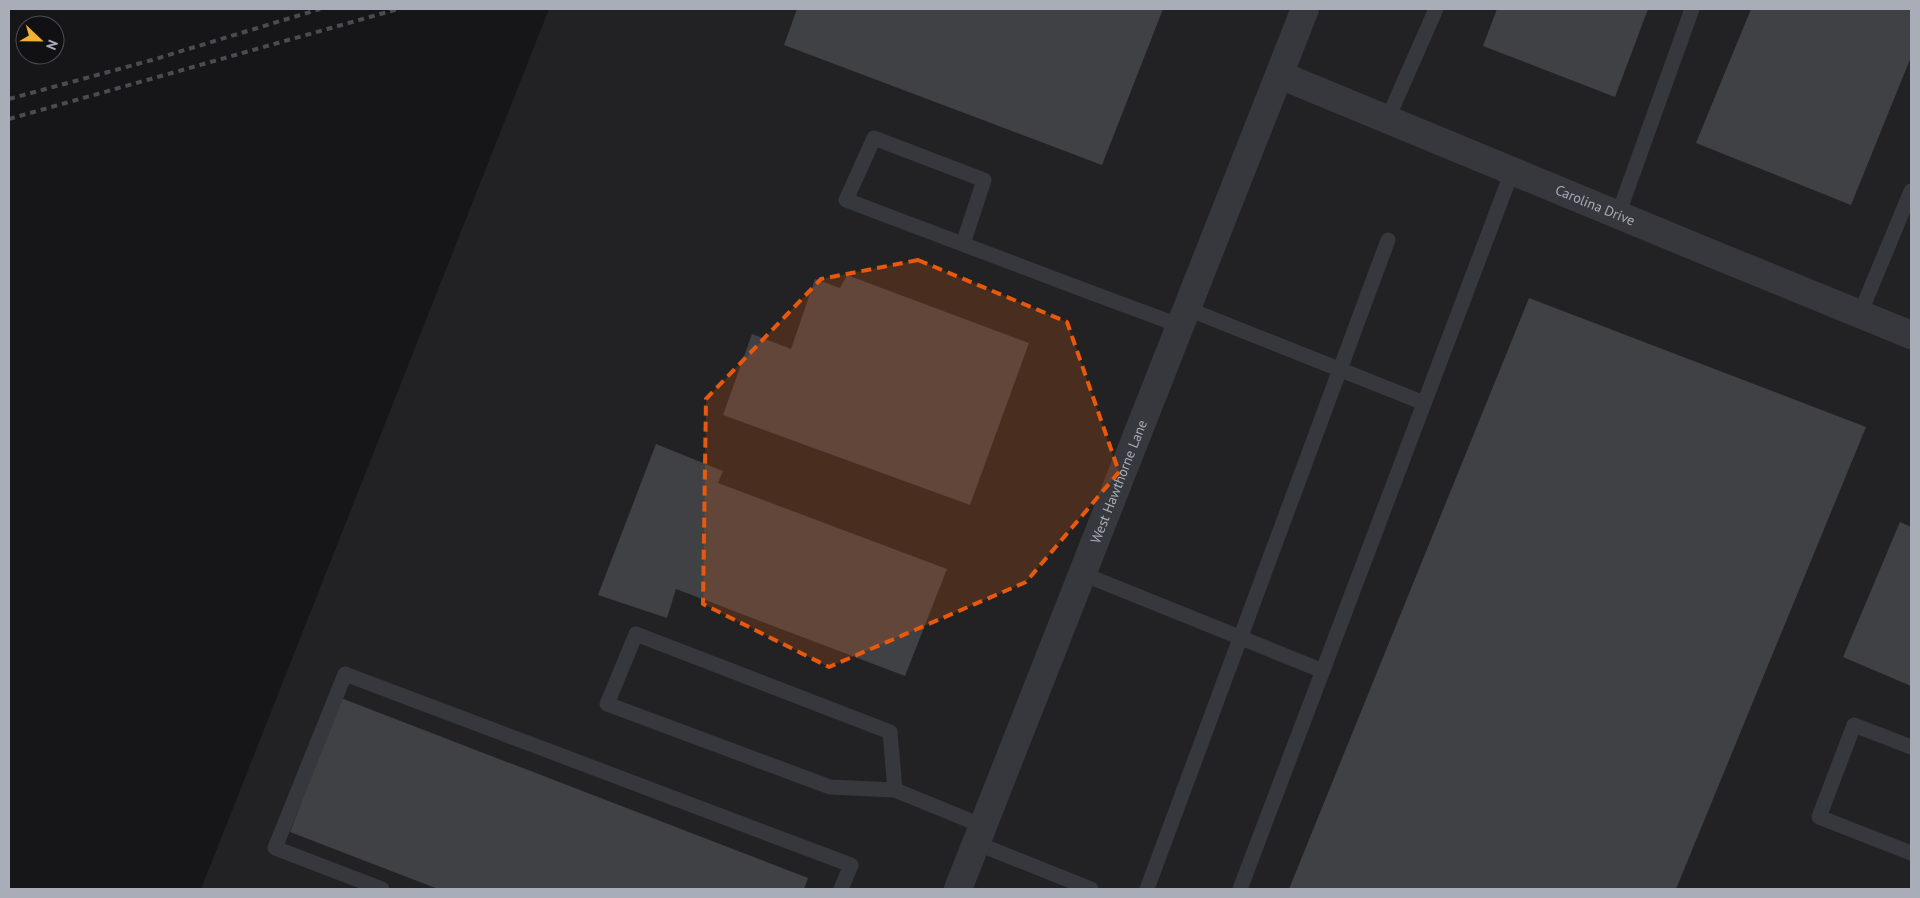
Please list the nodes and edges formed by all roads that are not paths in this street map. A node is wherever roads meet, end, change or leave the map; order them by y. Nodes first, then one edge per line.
1 (1305, 9) edge
2 (1436, 9) edge
3 (1692, 9) edge
4 (1280, 75) junction
5 (1388, 118) junction
6 (1513, 169) junction
7 (1911, 191) edge
8 (1618, 215) junction
9 (1388, 240) dead end
10 (963, 244) junction
11 (1860, 314) junction
12 (1184, 318) junction
13 (1911, 335) edge
14 (1341, 369) junction
15 (1424, 403) junction
16 (1082, 574) junction
17 (1240, 638) junction
18 (1323, 671) junction
19 (1911, 747) edge
20 (895, 790) junction
21 (979, 835) junction
22 (1911, 853) edge
23 (382, 889) edge
24 (841, 889) edge
25 (958, 889) edge
26 (1091, 889) edge
27 (1147, 889) edge
28 (1240, 889) edge

1 - 4 street, West Hawthorne Lane
2 - 5 lane
3 - 8 lane
4 - 5 street, Carolina Drive
4 - 12 street, West Hawthorne Lane
5 - 6 street, Carolina Drive
6 - 8 street, Carolina Drive
6 - 15 lane
7 - 11 lane
8 - 11 street, Carolina Drive
9 - 14 lane
10 - 10 lane
10 - 12 lane
11 - 13 street, Carolina Drive
12 - 14 lane
12 - 16 street, West Hawthorne Lane
14 - 15 lane
14 - 17 lane
15 - 18 lane
16 - 17 lane
16 - 21 street, West Hawthorne Lane
17 - 18 lane
17 - 27 lane
18 - 28 lane
19 - 22 lane
20 - 20 lane
20 - 21 lane
21 - 25 street, West Hawthorne Lane
21 - 26 lane
23 - 24 lane

